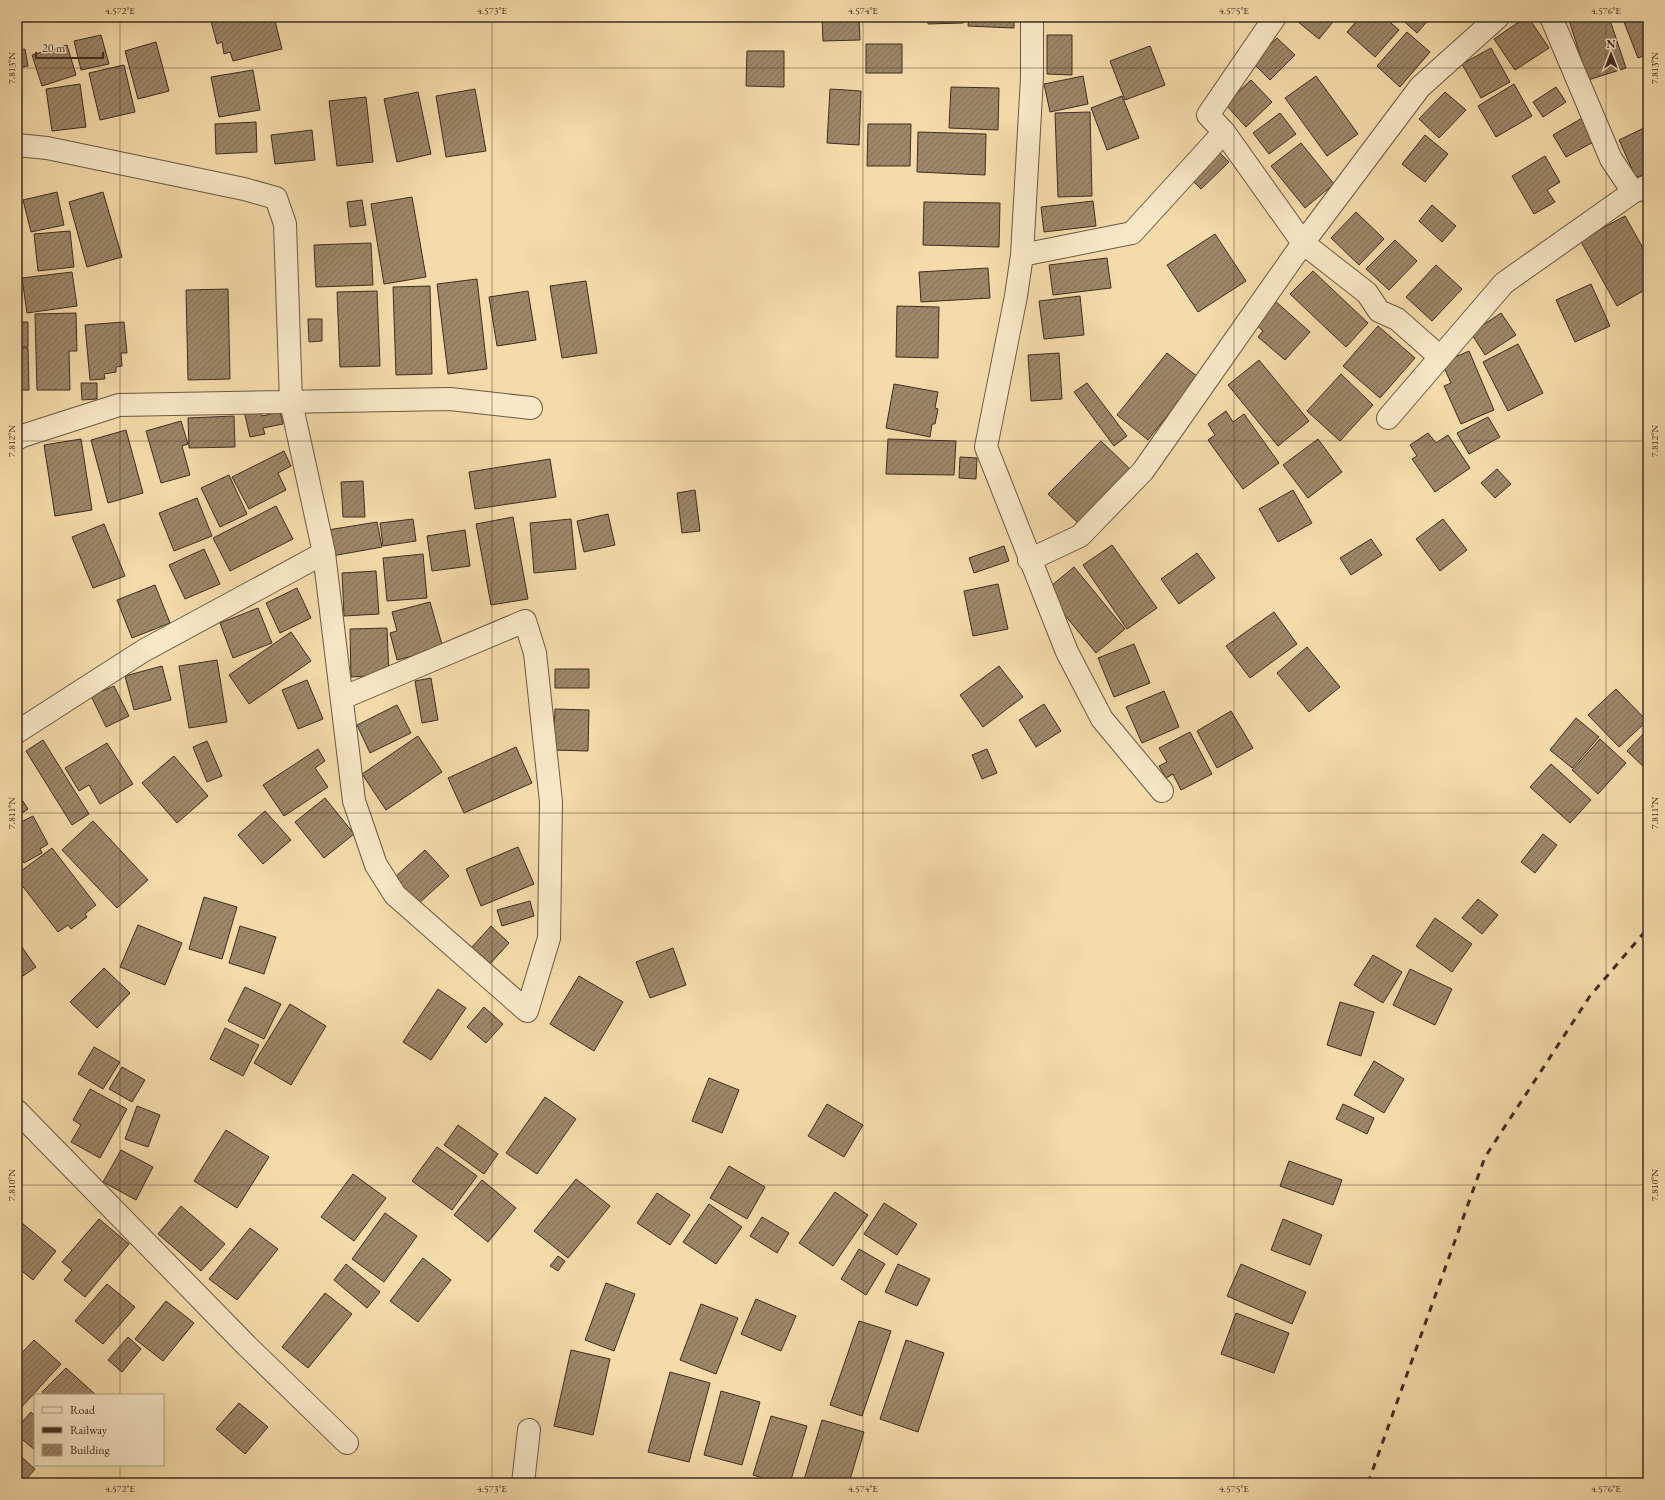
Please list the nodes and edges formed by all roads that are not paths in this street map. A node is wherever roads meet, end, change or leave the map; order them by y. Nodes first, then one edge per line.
1 (1032, 17) edge
2 (1276, 17) edge
3 (1498, 17) edge
4 (1551, 17) edge
5 (1224, 132) junction
6 (17, 145) edge
7 (1641, 189) edge
8 (1304, 243) junction
9 (1022, 255) junction
10 (1440, 357) junction
11 (291, 402) junction
12 (531, 408) dead end
13 (1388, 418) dead end
14 (17, 439) edge
15 (324, 553) junction
16 (1030, 560) junction
17 (342, 698) junction
18 (17, 732) edge
19 (1162, 791) dead end
20 (17, 1111) edge
21 (529, 1430) dead end
22 (347, 1443) dead end
23 (522, 1483) edge

1 - 9 street
2 - 5 street
3 - 8 street
4 - 7 street
5 - 8 street
5 - 9 street
6 - 11 street
7 - 10 street
8 - 10 street
8 - 16 street
9 - 16 street
10 - 13 street
11 - 12 street
11 - 14 street
11 - 15 street
15 - 17 street
15 - 18 street
16 - 19 street
17 - 17 street
20 - 22 street
21 - 23 street

